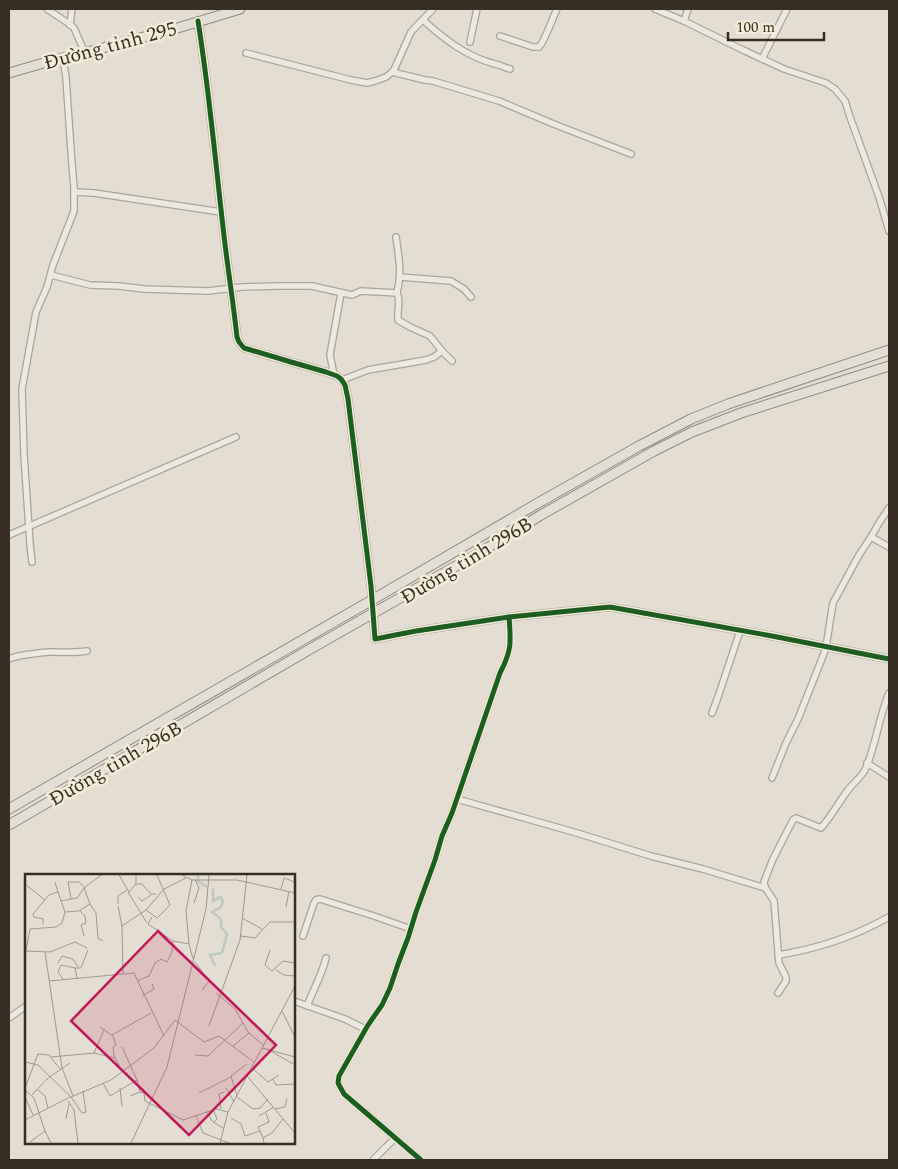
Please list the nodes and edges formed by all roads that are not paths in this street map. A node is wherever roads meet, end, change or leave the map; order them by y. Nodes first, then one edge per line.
1 (47, 9) edge
2 (72, 9) edge
3 (240, 9) edge
4 (433, 9) edge
5 (477, 9) edge
6 (557, 9) edge
7 (655, 9) edge
8 (688, 9) edge
9 (787, 9) edge
10 (423, 20) junction
11 (198, 21) junction
12 (684, 21) junction
13 (70, 25) junction
14 (500, 36) dead end
15 (470, 42) dead end
16 (246, 52) dead end
17 (85, 53) junction
18 (63, 58) junction
19 (762, 59) junction
20 (510, 68) dead end
21 (392, 72) junction
22 (9, 73) edge
23 (631, 154) dead end
24 (74, 192) junction
25 (221, 212) junction
26 (889, 231) edge
27 (396, 237) dead end
28 (51, 274) junction
29 (400, 277) junction
30 (230, 289) junction
31 (341, 293) junction
32 (397, 293) junction
33 (471, 297) dead end
34 (889, 350) edge
35 (442, 351) junction
36 (452, 361) dead end
37 (889, 366) edge
38 (334, 375) junction
39 (342, 380) junction
40 (236, 437) dead end
41 (889, 508) edge
42 (29, 526) junction
43 (9, 534) edge
44 (870, 537) junction
45 (889, 548) edge
46 (32, 562) dead end
47 (372, 600) junction
48 (374, 614) junction
49 (509, 617) junction
50 (740, 631) junction
51 (826, 647) junction
52 (87, 651) dead end
53 (9, 659) edge
54 (889, 660) edge
55 (889, 693) edge
56 (712, 713) dead end
57 (867, 763) junction
58 (889, 777) edge
59 (772, 778) dead end
60 (457, 798) junction
61 (9, 809) edge
62 (9, 825) edge
63 (766, 888) junction
64 (889, 917) edge
65 (411, 929) junction
66 (302, 936) dead end
67 (778, 955) junction
68 (326, 958) dead end
69 (778, 992) dead end
70 (295, 1001) edge
71 (307, 1006) junction
72 (25, 1007) edge
73 (9, 1018) edge
74 (365, 1030) junction
75 (395, 1138) junction
76 (373, 1160) edge
77 (421, 1160) edge

1 - 13 street
2 - 13 street
3 - 11 main road, Đường tỉnh 295
4 - 10 street
5 - 15 street
6 - 14 street
7 - 12 street
8 - 12 street
9 - 19 street
10 - 20 street
10 - 21 street
11 - 17 main road, Đường tỉnh 295
11 - 25 street
12 - 19 street
13 - 17 street
16 - 21 street
17 - 18 main road, Đường tỉnh 295
18 - 22 main road, Đường tỉnh 295
18 - 24 street
19 - 26 street
21 - 23 street
24 - 25 street
24 - 28 street
25 - 30 street
27 - 29 street
28 - 30 street
28 - 42 street
29 - 32 street
29 - 33 street
30 - 31 street
30 - 38 street
31 - 32 street
31 - 38 street
32 - 35 street
34 - 47 main road, Đường tỉnh 296B
35 - 36 street
35 - 39 street
37 - 48 main road, Đường tỉnh 296B
38 - 39 street
39 - 47 street
40 - 42 street
41 - 44 street
42 - 43 street
42 - 46 street
44 - 45 street
44 - 51 street
47 - 48 street
47 - 61 main road, Đường tỉnh 296B
48 - 49 street
48 - 62 main road, Đường tỉnh 296B
49 - 50 street
49 - 60 street
50 - 51 street
50 - 56 street
51 - 54 street
51 - 59 street
52 - 53 street
55 - 57 street
57 - 58 street
57 - 63 street
60 - 63 street
60 - 65 street
63 - 67 street
64 - 67 street
65 - 66 street
65 - 74 street
67 - 69 street
68 - 71 street
70 - 71 street
71 - 74 street
72 - 73 street
74 - 75 street
75 - 76 street
75 - 77 street

